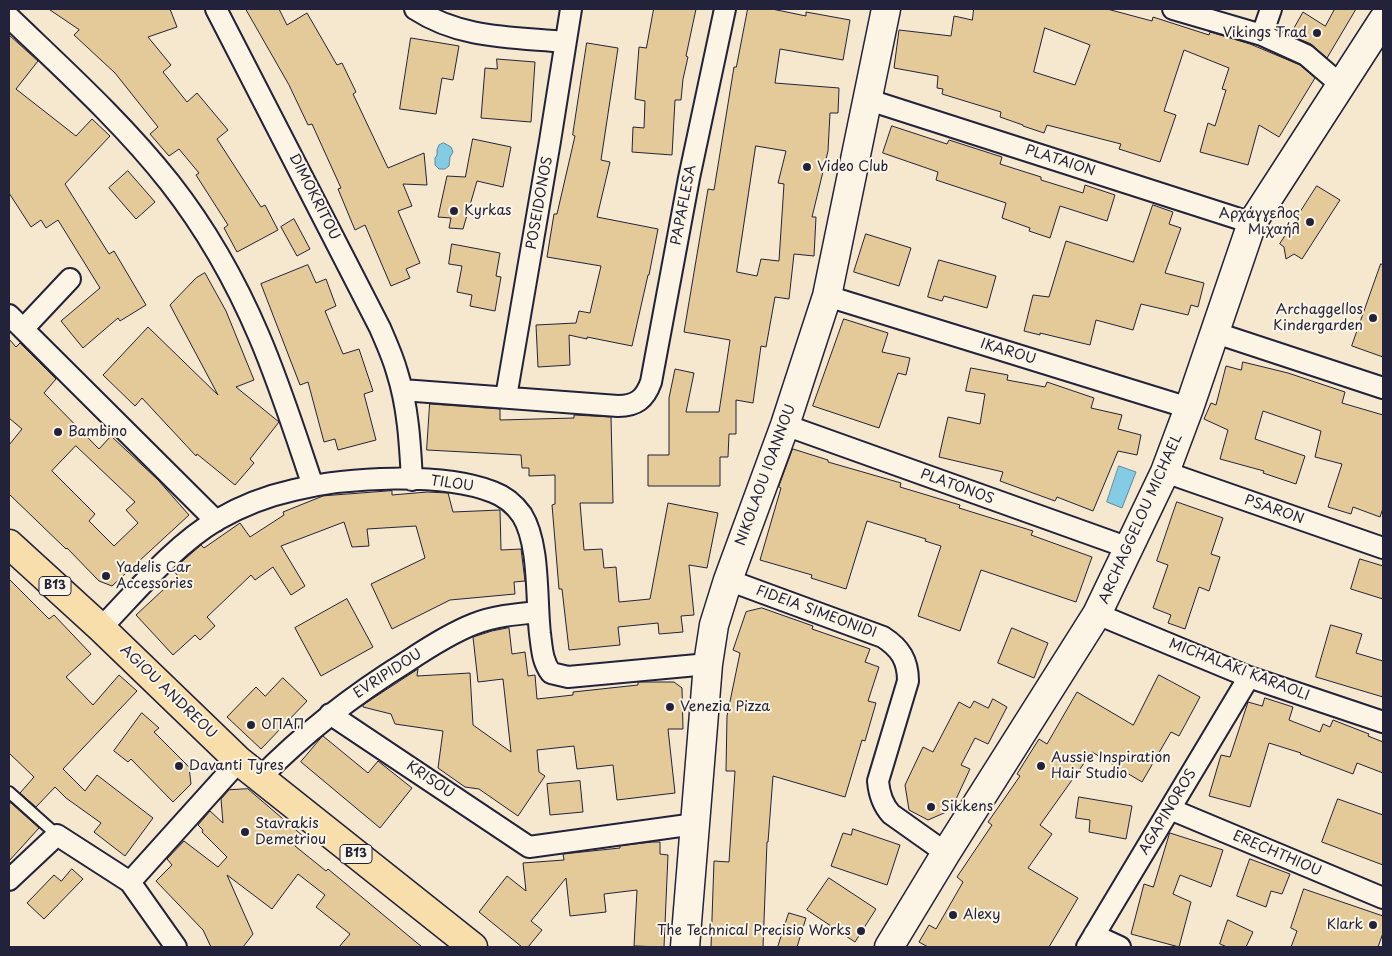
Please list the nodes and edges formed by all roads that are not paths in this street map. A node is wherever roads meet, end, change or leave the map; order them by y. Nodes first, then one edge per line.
1 (216, 9) edge
2 (415, 9) edge
3 (571, 9) edge
4 (724, 9) edge
5 (886, 9) edge
6 (1173, 9) edge
7 (1271, 9) edge
8 (9, 17) edge
9 (1383, 22) edge
10 (1262, 35) junction
11 (565, 42) junction
12 (1342, 84) junction
13 (869, 100) junction
14 (1252, 223) junction
15 (70, 279) dead end
16 (827, 296) junction
17 (9, 316) edge
18 (23, 329) junction
19 (1216, 333) junction
20 (1383, 388) edge
21 (402, 390) junction
22 (506, 397) junction
23 (1190, 408) junction
24 (785, 425) junction
25 (1165, 472) junction
26 (412, 480) junction
27 (313, 486) junction
28 (216, 521) junction
29 (9, 544) edge
30 (1129, 548) junction
31 (1383, 548) edge
32 (728, 580) junction
33 (538, 612) junction
34 (1098, 614) junction
35 (101, 628) junction
36 (708, 664) junction
37 (1249, 677) junction
38 (330, 714) junction
39 (1383, 722) edge
40 (239, 761) junction
41 (260, 778) junction
42 (9, 792) edge
43 (1170, 809) junction
44 (695, 824) junction
45 (57, 836) junction
46 (946, 853) junction
47 (9, 880) edge
48 (130, 882) junction
49 (1383, 898) edge
50 (1091, 941) edge
51 (173, 946) edge
52 (473, 947) edge
53 (685, 947) edge
54 (889, 947) edge
55 (1120, 947) edge

1 - 21 street, DIMOKRITOU
2 - 11 street
3 - 11 street, POSEIDONOS
4 - 22 street, PAPAFLESA
5 - 13 street, NIKOLAOU IOANNOU
6 - 10 street
7 - 10 street
8 - 27 street
9 - 12 street, ARCHAGGELOU MICHAEL
10 - 12 street
11 - 22 street, POSEIDONOS
12 - 14 street, ARCHAGGELOU MICHAEL
13 - 14 street, PLATAION
13 - 16 street, NIKOLAOU IOANNOU
14 - 19 street, ARCHAGGELOU MICHAEL
15 - 18 street
16 - 23 street, IKAROU
16 - 24 street, NIKOLAOU IOANNOU
17 - 18 street
18 - 28 street
19 - 20 street
19 - 23 street, ARCHAGGELOU MICHAEL
21 - 22 street
21 - 26 street, DIMOKRITOU
23 - 25 street, ARCHAGGELOU MICHAEL
24 - 30 street, PLATONOS
24 - 32 street, NIKOLAOU IOANNOU
25 - 30 street, ARCHAGGELOU MICHAEL
25 - 31 street, PSARON
26 - 27 street, TILOU
26 - 33 street, TILOU
27 - 28 street, TILOU
28 - 35 street, TILOU
29 - 35 main road, AGIOU ANDREOU / B13
30 - 34 street, ARCHAGGELOU MICHAEL
32 - 36 street, NIKOLAOU IOANNOU
32 - 46 street, FIDEIA SIMEONIDI
33 - 36 street, TILOU
33 - 38 street, EVRIPIDOU
34 - 37 street, MICHALAKI KARAOLI
34 - 46 street, ARCHAGGELOU MICHAEL
35 - 40 main road, AGIOU ANDREOU / B13
36 - 44 street, NIKOLAOU IOANNOU
37 - 39 street, MICHALAKI KARAOLI
37 - 43 street, AGAPINOROS
38 - 41 street, EVRIPIDOU
38 - 44 street, KRISOU
40 - 41 main road, AGIOU ANDREOU / B13
40 - 48 street
41 - 52 main road, AGIOU ANDREOU / B13
42 - 45 lane
43 - 49 street, ERECHTHIOU
43 - 50 street, AGAPINOROS
44 - 53 street, NIKOLAOU IOANNOU
45 - 47 street
45 - 48 street
46 - 54 street, ARCHAGGELOU MICHAEL
48 - 51 street
50 - 55 street

